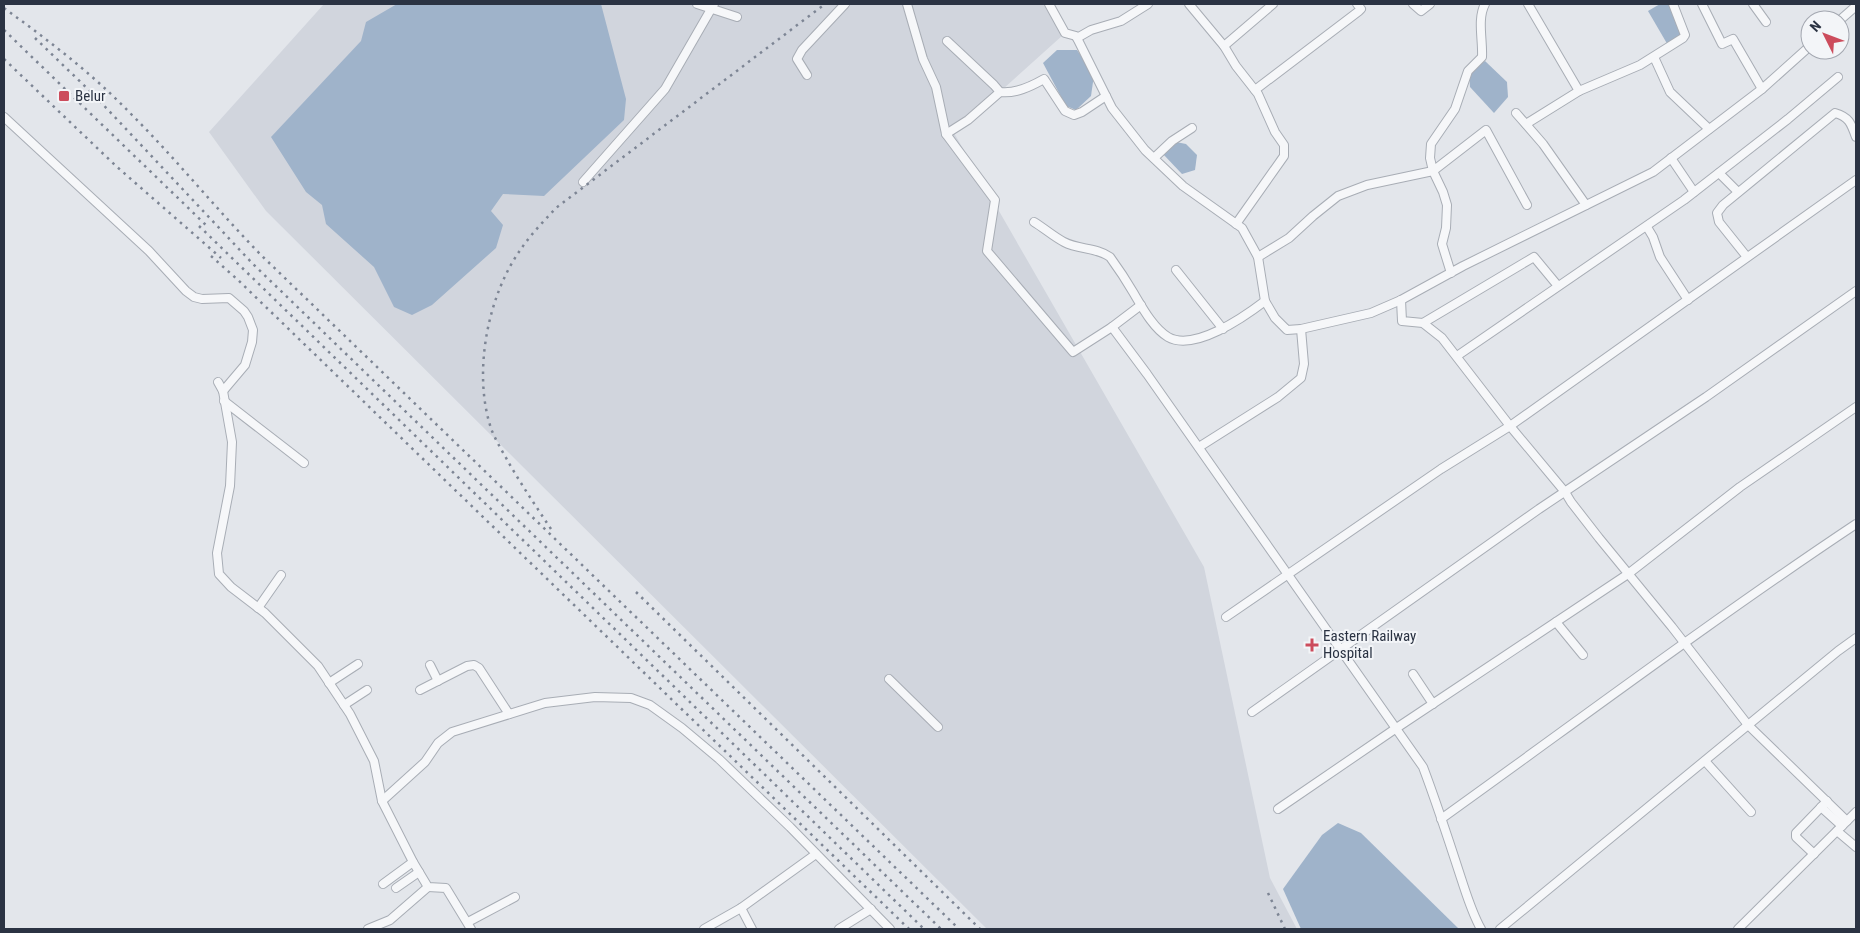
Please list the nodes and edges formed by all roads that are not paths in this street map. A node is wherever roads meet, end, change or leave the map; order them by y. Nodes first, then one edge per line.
1 (697, 4) edge
2 (845, 4) edge
3 (907, 4) edge
4 (1050, 4) edge
5 (1148, 4) edge
6 (1189, 4) edge
7 (1273, 4) edge
8 (1357, 4) edge
9 (1413, 4) edge
10 (1430, 4) edge
11 (1485, 4) edge
12 (1528, 4) edge
13 (1673, 4) edge
14 (1702, 4) edge
15 (1753, 4) edge
16 (713, 6) edge
17 (737, 17) dead end
18 (1766, 22) dead end
19 (1077, 38) junction
20 (947, 41) dead end
21 (1224, 46) junction
22 (1800, 55) edge
23 (1654, 57) junction
24 (808, 75) dead end
25 (1838, 77) dead end
26 (1762, 88) junction
27 (1255, 90) junction
28 (1579, 91) junction
29 (1000, 92) junction
30 (1106, 96) junction
31 (1516, 113) dead end
32 (4, 117) edge
33 (1526, 124) junction
34 (1192, 128) dead end
35 (1708, 129) junction
36 (946, 134) junction
37 (1856, 137) edge
38 (1154, 158) junction
39 (1671, 158) junction
40 (1432, 171) junction
41 (1719, 173) junction
42 (1856, 180) edge
43 (583, 182) dead end
44 (1694, 192) junction
45 (1738, 192) junction
46 (1527, 205) dead end
47 (1586, 205) junction
48 (1034, 222) dead end
49 (1236, 224) junction
50 (1647, 227) junction
51 (1258, 257) junction
52 (1747, 257) junction
53 (1176, 270) dead end
54 (1450, 273) junction
55 (1558, 286) junction
56 (1856, 291) edge
57 (1401, 300) junction
58 (1688, 300) junction
59 (1265, 302) junction
60 (1141, 306) junction
61 (1423, 323) junction
62 (1112, 327) junction
63 (1223, 329) junction
64 (1301, 329) junction
65 (1457, 356) junction
66 (218, 382) dead end
67 (223, 391) junction
68 (224, 401) junction
69 (1856, 407) edge
70 (1510, 426) junction
71 (1199, 447) junction
72 (304, 462) dead end
73 (1566, 492) junction
74 (1856, 524) edge
75 (1628, 574) junction
76 (281, 575) dead end
77 (1288, 575) junction
78 (258, 608) junction
79 (1226, 617) dead end
80 (1556, 622) junction
81 (1856, 638) edge
82 (1684, 643) junction
83 (1340, 649) junction
84 (1583, 655) dead end
85 (358, 664) dead end
86 (430, 665) dead end
87 (1413, 674) dead end
88 (889, 679) dead end
89 (438, 681) junction
90 (329, 683) junction
91 (367, 690) dead end
92 (420, 690) dead end
93 (1433, 704) junction
94 (344, 705) junction
95 (1252, 712) dead end
96 (509, 714) junction
97 (1748, 725) junction
98 (938, 727) dead end
99 (1395, 728) junction
100 (1705, 761) junction
101 (382, 801) junction
102 (1824, 804) junction
103 (1278, 809) dead end
104 (1751, 812) dead end
105 (1856, 812) edge
106 (1441, 818) junction
107 (1842, 826) junction
108 (1856, 847) edge
109 (816, 854) junction
110 (1814, 854) junction
111 (413, 862) junction
112 (419, 872) junction
113 (383, 884) dead end
114 (428, 887) junction
115 (396, 888) dead end
116 (515, 897) dead end
117 (741, 908) junction
118 (872, 909) junction
119 (470, 926) edge
120 (368, 929) edge
121 (704, 929) edge
122 (752, 929) edge
123 (839, 929) edge
124 (890, 929) edge
125 (1481, 929) edge
126 (1500, 929) edge
127 (1738, 929) edge

1 - 16 street
2 - 24 street
3 - 36 street
4 - 19 street
5 - 19 street
6 - 21 street
7 - 21 street
8 - 27 street
9 - 10 street
11 - 40 street
12 - 28 street
13 - 23 street
14 - 26 street
15 - 18 street
16 - 17 street
16 - 43 street
19 - 30 street
20 - 29 street
21 - 27 street
22 - 26 street
23 - 28 street
23 - 35 street
25 - 41 street
26 - 35 street
27 - 49 street
28 - 33 street
29 - 30 street
29 - 36 street
30 - 38 street
31 - 33 street
32 - 67 street
33 - 47 street
34 - 38 street
35 - 39 street
36 - 62 street
37 - 45 street
38 - 49 street
39 - 44 street
39 - 47 street
40 - 46 street
40 - 51 street
40 - 54 street
41 - 44 street
41 - 45 street
42 - 52 street
44 - 50 street
45 - 52 street
47 - 54 street
48 - 60 street
49 - 51 street
50 - 55 street
50 - 58 street
51 - 59 street
52 - 58 street
53 - 63 street
54 - 57 street
55 - 61 street
55 - 65 street
56 - 73 street
57 - 61 street
57 - 64 street
58 - 70 street
59 - 63 street
59 - 64 street
60 - 62 street
60 - 63 street
61 - 65 street
62 - 71 street
64 - 71 street
65 - 70 street
66 - 67 street
67 - 68 street
68 - 72 street
68 - 78 street
69 - 75 street
70 - 73 street
70 - 77 street
71 - 77 street
73 - 75 street
73 - 83 street
74 - 82 street
75 - 80 street
75 - 82 street
76 - 78 street
77 - 79 street
77 - 83 street
78 - 90 street
80 - 84 street
80 - 93 street
81 - 97 street
82 - 97 street
82 - 106 street
83 - 95 street
83 - 99 street
85 - 90 street
86 - 89 street
87 - 93 street
88 - 98 street
89 - 92 street
89 - 96 street
90 - 94 street
91 - 94 street
93 - 99 street
94 - 101 street
96 - 101 street
96 - 109 street
97 - 100 street
97 - 102 street
99 - 103 street
99 - 106 street
100 - 104 street
100 - 126 street
101 - 111 street
102 - 107 street
102 - 110 street
105 - 107 street
106 - 125 street
107 - 108 street
107 - 110 street
109 - 117 street
109 - 118 street
110 - 127 street
111 - 112 street
111 - 113 street
112 - 114 street
112 - 115 street
114 - 119 street
114 - 120 street
116 - 119 street
117 - 121 street
117 - 122 street
118 - 123 street
118 - 124 street

